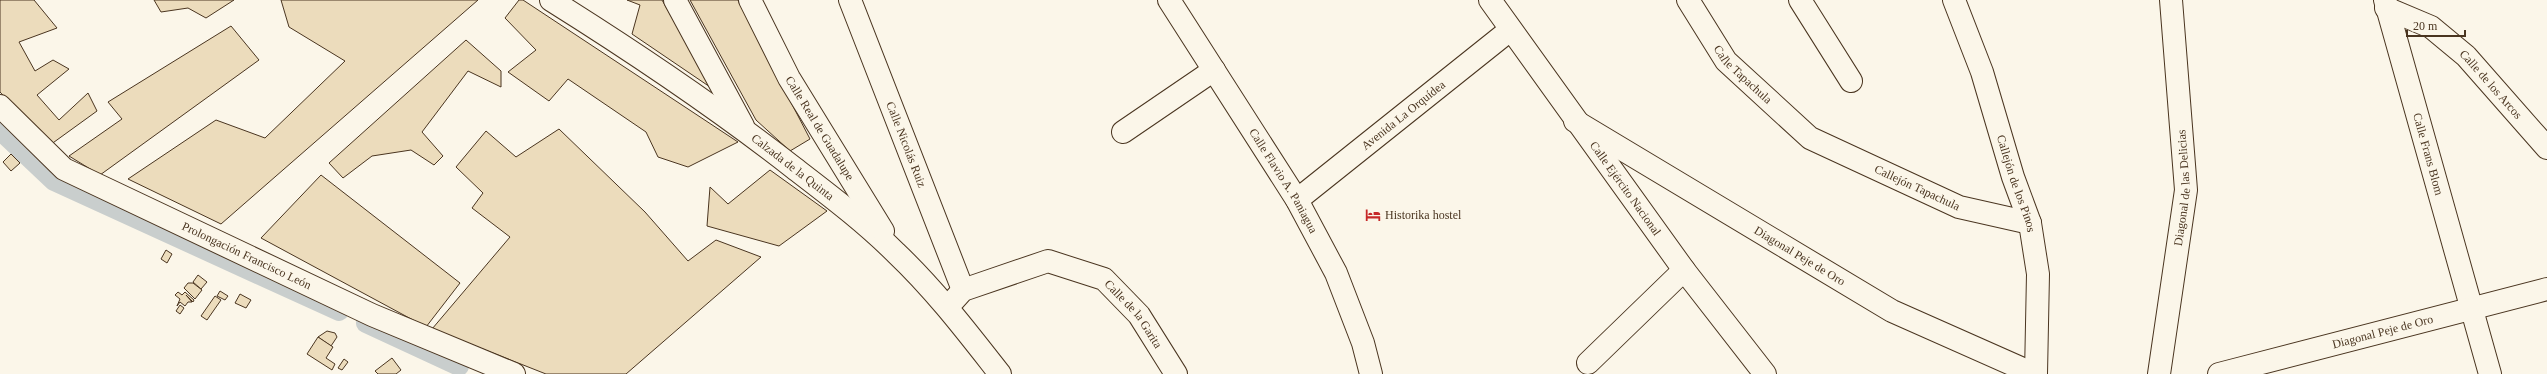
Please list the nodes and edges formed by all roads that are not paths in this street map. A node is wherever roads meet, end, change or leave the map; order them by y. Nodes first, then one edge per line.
1 (551, 0) edge
2 (675, 0) edge
3 (750, 0) edge
4 (850, 0) edge
5 (1169, 0) edge
6 (1490, 0) edge
7 (1688, 0) edge
8 (1800, 0) edge
9 (1954, 0) edge
10 (2171, 0) edge
11 (2386, 4) edge
12 (1510, 30) junction
13 (1214, 70) junction
14 (1851, 81) dead end
15 (0, 106) edge
16 (1575, 121) junction
17 (745, 130) junction
18 (1122, 132) dead end
19 (1810, 138) joint
20 (2547, 148) edge
21 (1297, 200) junction
22 (2030, 223) junction
23 (896, 252) junction
24 (1684, 270) junction
25 (2547, 289) edge
26 (963, 290) junction
27 (948, 307) junction
28 (2473, 309) junction
29 (1588, 363) dead end
30 (473, 364) edge
31 (514, 374) edge
32 (1000, 374) edge
33 (1176, 374) edge
34 (1371, 374) edge
35 (1765, 374) edge
36 (2035, 374) edge
37 (2159, 374) edge
38 (2219, 374) edge
39 (2490, 374) edge

1 - 17 street, Calzada de la Quinta
2 - 17 street
3 - 23 street, Calle Real de Guadalupe
4 - 26 street, Calle Nicolás Ruiz
5 - 13 street, Calle Flavio A. Paniagua
6 - 12 street, Calle Ejército Nacional
7 - 19 street, Calle Tapachula
8 - 14 street
9 - 22 street, Callejón de los Pinos
10 - 37 street, Diagonal de las Delicias
11 - 20 street, Calle de los Arcos
11 - 28 street, Calle Frans Blom
12 - 16 street, Calle Ejército Nacional
12 - 21 street, Avenida La Orquídea
13 - 18 street
13 - 21 street, Calle Flavio A. Paniagua
15 - 30 street, Prolongación Francisco León
16 - 24 street, Calle Ejército Nacional
16 - 36 street, Diagonal Peje de Oro
17 - 23 street, Calzada de la Quinta
19 - 22 street, Callejón Tapachula
21 - 34 street, Calle Flavio A. Paniagua
22 - 36 street, Callejón de los Pinos
23 - 27 street, Calzada de la Quinta
24 - 29 street
24 - 35 street, Calle Ejército Nacional
25 - 28 street, Diagonal Peje de Oro
26 - 27 street, Calle de la Garita
26 - 33 street, Calle de la Garita
27 - 32 street, Calzada de la Quinta
28 - 38 street, Diagonal Peje de Oro
28 - 39 street, Calle Frans Blom
30 - 31 street, Prolongación Francisco León

